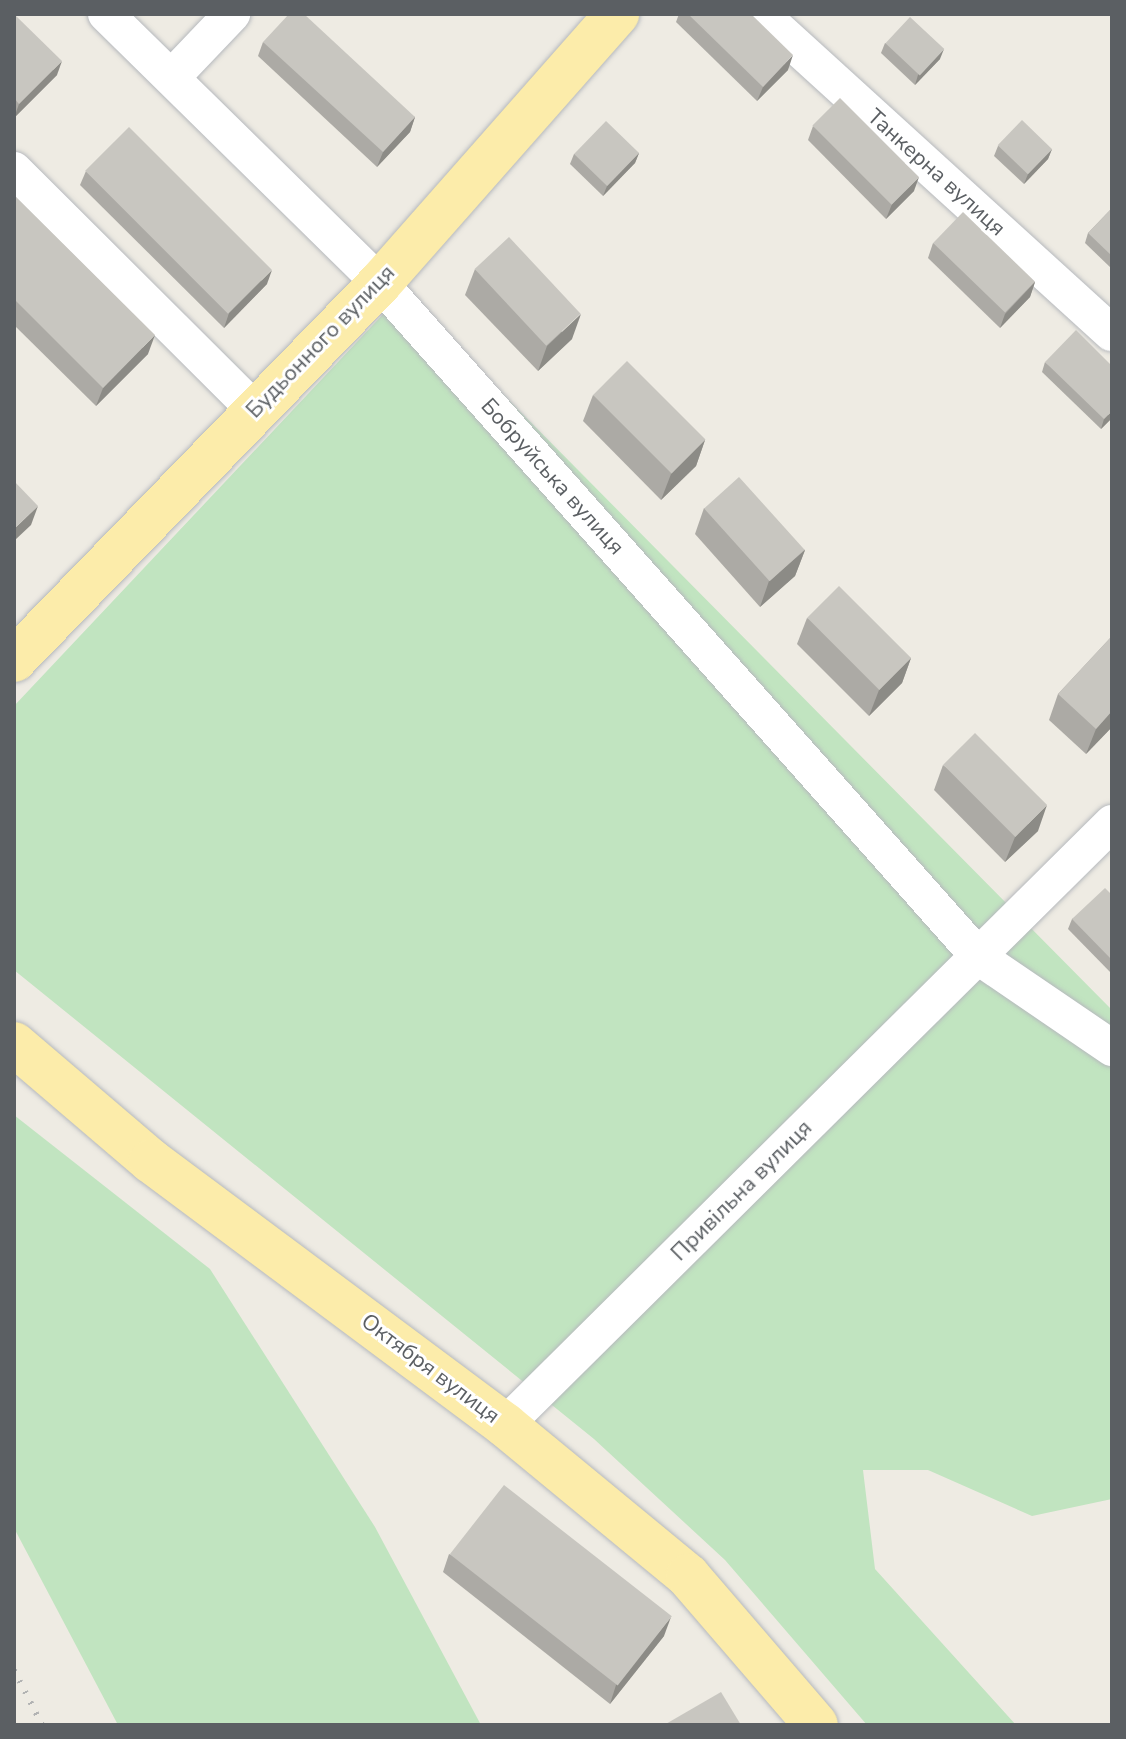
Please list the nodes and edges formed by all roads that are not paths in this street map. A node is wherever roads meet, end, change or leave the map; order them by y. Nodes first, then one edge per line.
1 (106, 14) edge
2 (232, 14) edge
3 (617, 14) edge
4 (761, 14) edge
5 (173, 76) junction
6 (14, 170) edge
7 (380, 283) junction
8 (1112, 333) edge
9 (255, 410) junction
10 (19, 642) edge
11 (1112, 823) edge
12 (980, 958) junction
13 (14, 1044) edge
14 (1112, 1048) edge
15 (505, 1425) junction
16 (816, 1725) edge

1 - 5 street, Бобруйська вулиця
2 - 5 street
3 - 7 main road, Будьонного вулиця
4 - 8 street, Танкерна вулиця
5 - 7 street, Бобруйська вулиця
6 - 9 street
7 - 9 main road, Будьонного вулиця
7 - 12 street, Бобруйська вулиця
9 - 10 main road, Будьонного вулиця
11 - 12 street, Привільна вулиця
12 - 14 street
12 - 15 street, Привільна вулиця
13 - 15 main road, Октября вулиця
15 - 16 main road, Октября вулиця

